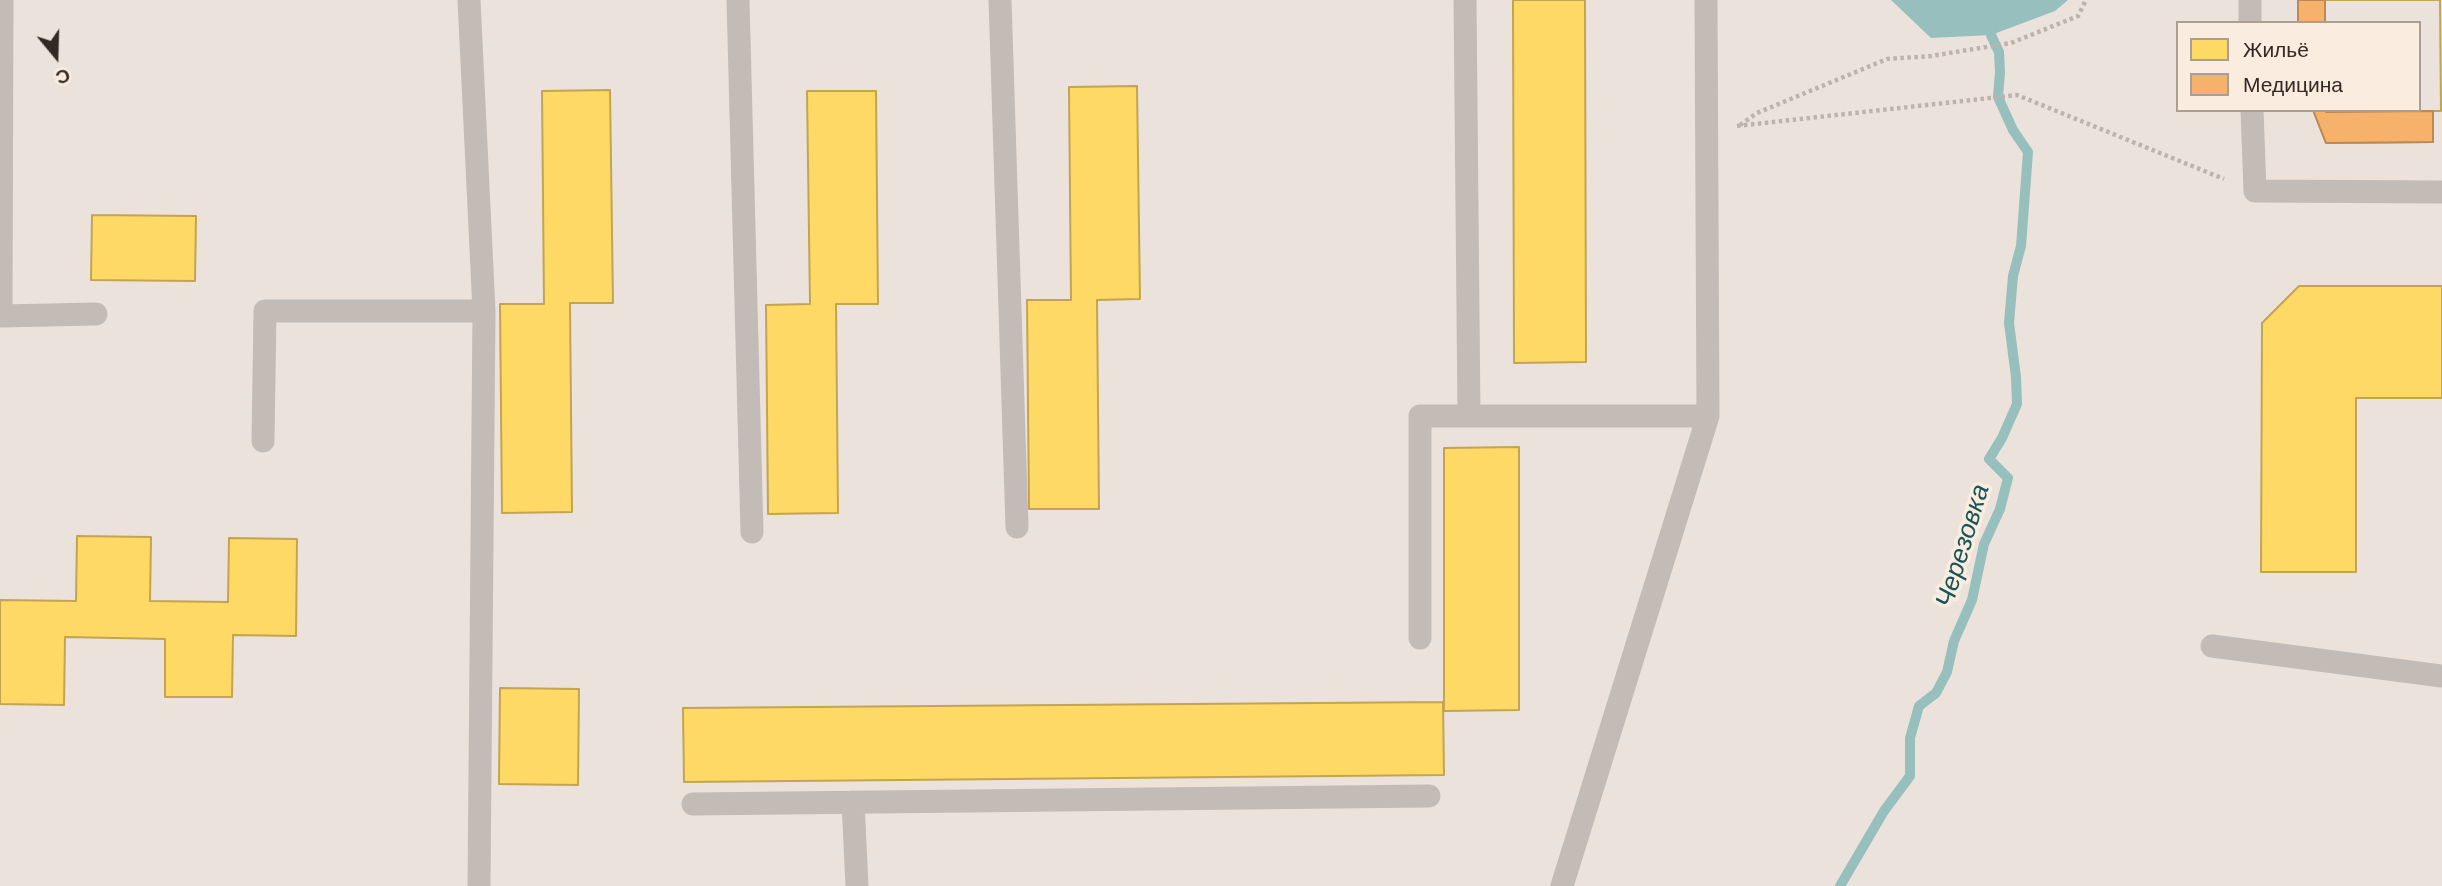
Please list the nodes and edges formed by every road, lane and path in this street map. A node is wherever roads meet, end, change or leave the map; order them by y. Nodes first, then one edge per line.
1 (2, 0) edge
2 (469, 0) edge
3 (738, 0) edge
4 (1000, 0) edge
5 (1465, 0) edge
6 (1706, 0) edge
7 (2087, 0) edge
8 (2249, 0) edge
9 (2250, 21) edge
10 (2252, 112) edge
11 (1738, 126) junction
12 (1705, 127) junction
13 (2255, 191) junction
14 (2442, 192) edge
15 (484, 311) junction
16 (96, 314) dead end
17 (1469, 416) junction
18 (1708, 416) junction
19 (262, 442) dead end
20 (1017, 527) dead end
21 (751, 532) dead end
22 (1420, 638) dead end
23 (2212, 646) dead end
24 (2442, 676) edge
25 (1429, 796) dead end
26 (853, 802) junction
27 (693, 804) dead end
28 (479, 886) edge
29 (857, 886) edge
30 (1562, 886) edge

1 - 16 lane
2 - 15 lane
3 - 21 lane
4 - 20 lane
5 - 17 lane
6 - 12 lane
7 - 11 path
8 - 9 lane
10 - 13 lane
11 - 12 path
11 - 13 path
12 - 18 lane
13 - 14 lane
15 - 19 lane
15 - 28 lane
17 - 18 lane
17 - 22 lane
18 - 30 lane
23 - 24 lane
25 - 26 lane
26 - 27 lane
26 - 29 lane

